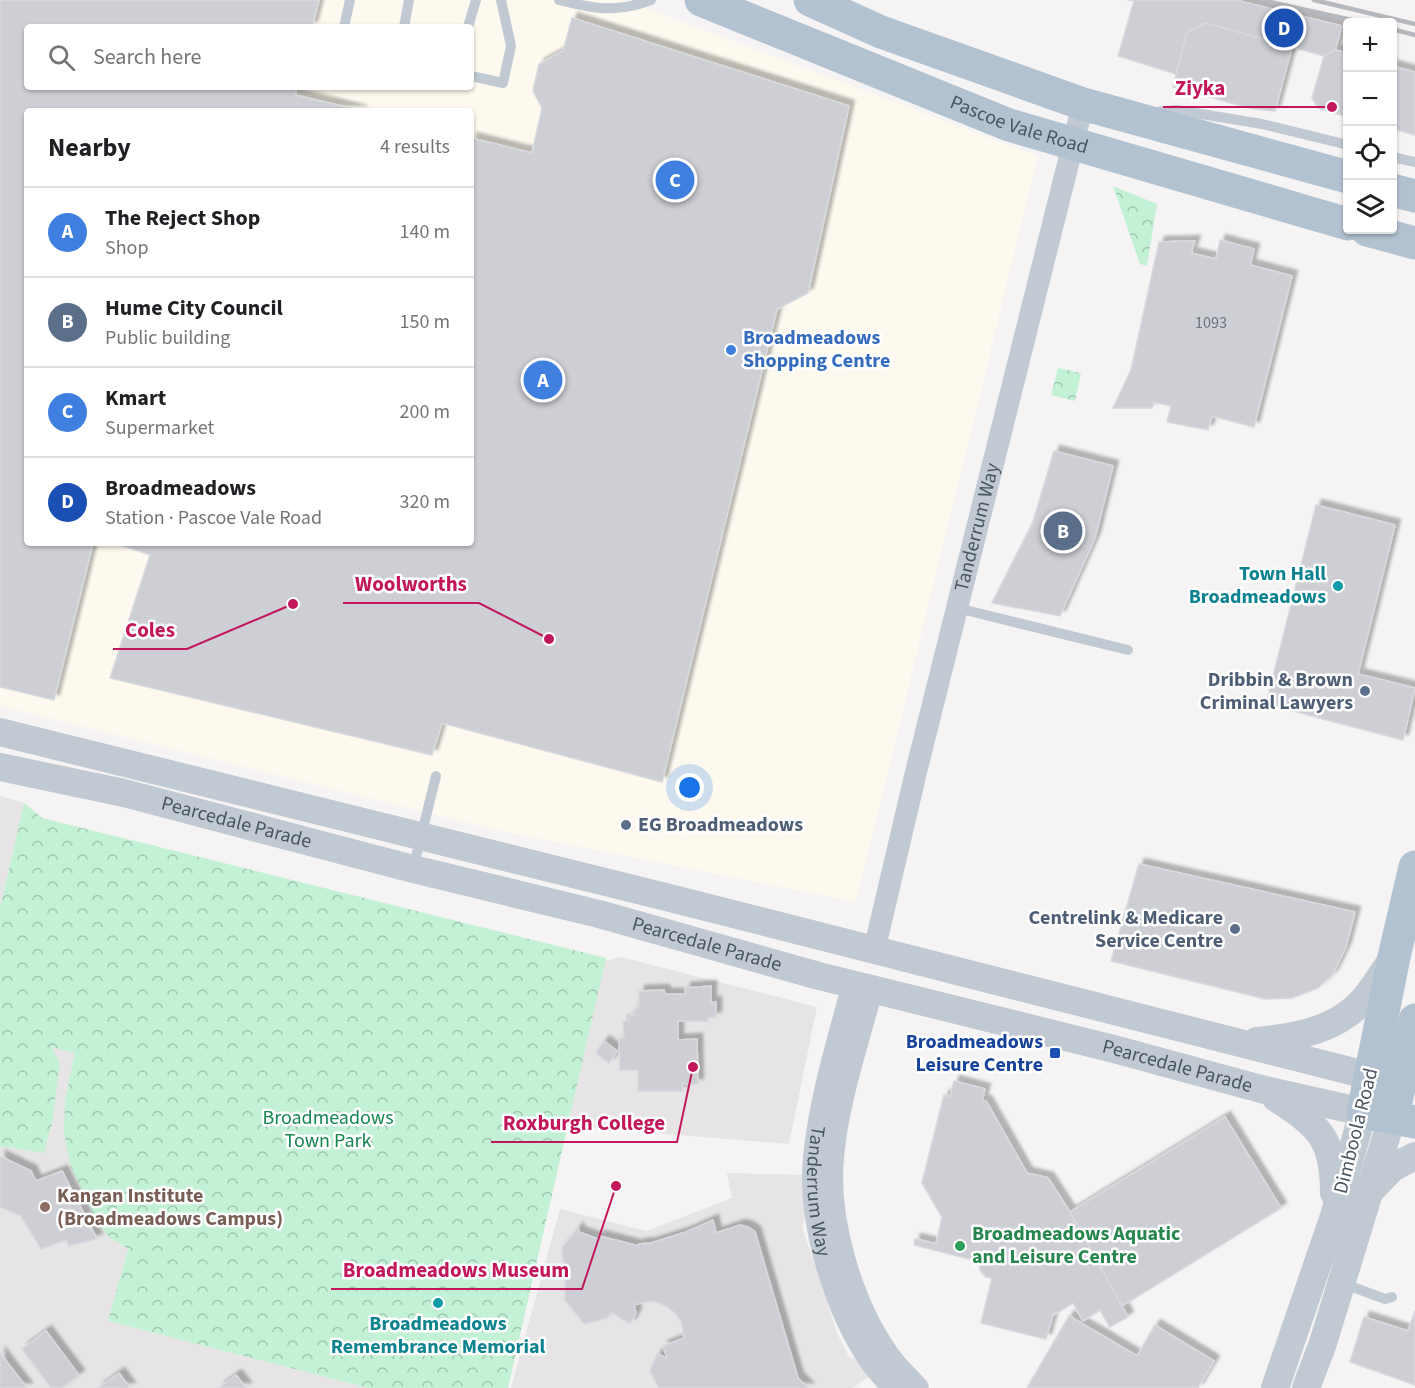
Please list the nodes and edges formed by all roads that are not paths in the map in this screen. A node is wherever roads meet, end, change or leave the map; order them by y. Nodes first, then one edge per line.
1 (350, 0) edge
2 (409, 0) edge
3 (476, 0) edge
4 (501, 0) edge
5 (559, 0) edge
6 (651, 0) edge
7 (701, 0) edge
8 (810, 0) edge
9 (345, 24) edge
10 (405, 24) edge
11 (469, 24) edge
12 (902, 61) junction
13 (474, 77) edge
14 (1083, 104) junction
15 (1120, 115) junction
16 (1072, 145) junction
17 (1343, 145) edge
18 (1397, 158) edge
19 (1415, 162) edge
20 (1343, 176) edge
21 (1397, 191) edge
22 (1415, 196) edge
23 (1343, 223) edge
24 (1382, 234) edge
25 (1415, 243) edge
26 (957, 608) junction
27 (1128, 650) dead end
28 (0, 732) edge
29 (0, 767) edge
30 (436, 776) dead end
31 (422, 838) junction
32 (1415, 867) edge
33 (413, 869) junction
34 (874, 951) junction
35 (1394, 957) junction
36 (862, 986) junction
37 (1415, 1020) edge
38 (1240, 1043) junction
39 (1395, 1081) edge
40 (1262, 1089) junction
41 (1390, 1118) edge
42 (1415, 1156) edge
43 (1370, 1190) junction
44 (1334, 1216) junction
45 (1341, 1283) junction
46 (1392, 1297) dead end
47 (1277, 1383) edge
48 (893, 1388) edge
49 (918, 1388) edge
50 (1306, 1388) edge

1 - 9 lane
2 - 10 lane
3 - 11 lane
4 - 13 lane
5 - 6 lane
7 - 12 main road, Pascoe Vale Road
8 - 12 main road, Pascoe Vale Road
12 - 14 main road, Pascoe Vale Road
12 - 16 main road, Pascoe Vale Road
14 - 15 main road, Pascoe Vale Road
14 - 16 street, Tanderrum Way
15 - 17 lane
15 - 20 main road, Pascoe Vale Road
16 - 23 main road, Pascoe Vale Road
16 - 26 street, Tanderrum Way
18 - 19 lane
21 - 22 main road
24 - 25 main road
26 - 27 lane
26 - 34 street, Tanderrum Way
28 - 31 street, Pearcedale Parade
29 - 33 street, Pearcedale Parade
30 - 31 lane
31 - 33 lane
31 - 34 street, Pearcedale Parade
32 - 35 main road, Dimboola Road
33 - 36 street, Pearcedale Parade
34 - 36 street, Tanderrum Way
34 - 38 street, Pearcedale Parade
35 - 38 street
35 - 39 main road, Dimboola Road
36 - 40 street, Pearcedale Parade
36 - 48 street, Tanderrum Way
36 - 49 street, Tanderrum Way
37 - 39 main road, Dimboola Road
38 - 39 street, Pearcedale Parade
39 - 41 main road, Dimboola Road
40 - 41 street, Pearcedale Parade
40 - 44 street
41 - 43 street, Dimboola Road
41 - 44 street, Dimboola Road
42 - 43 street
43 - 45 street, Dimboola Road
44 - 47 street, Dimboola Road
45 - 46 lane
45 - 50 street, Dimboola Road
47 - 50 street

